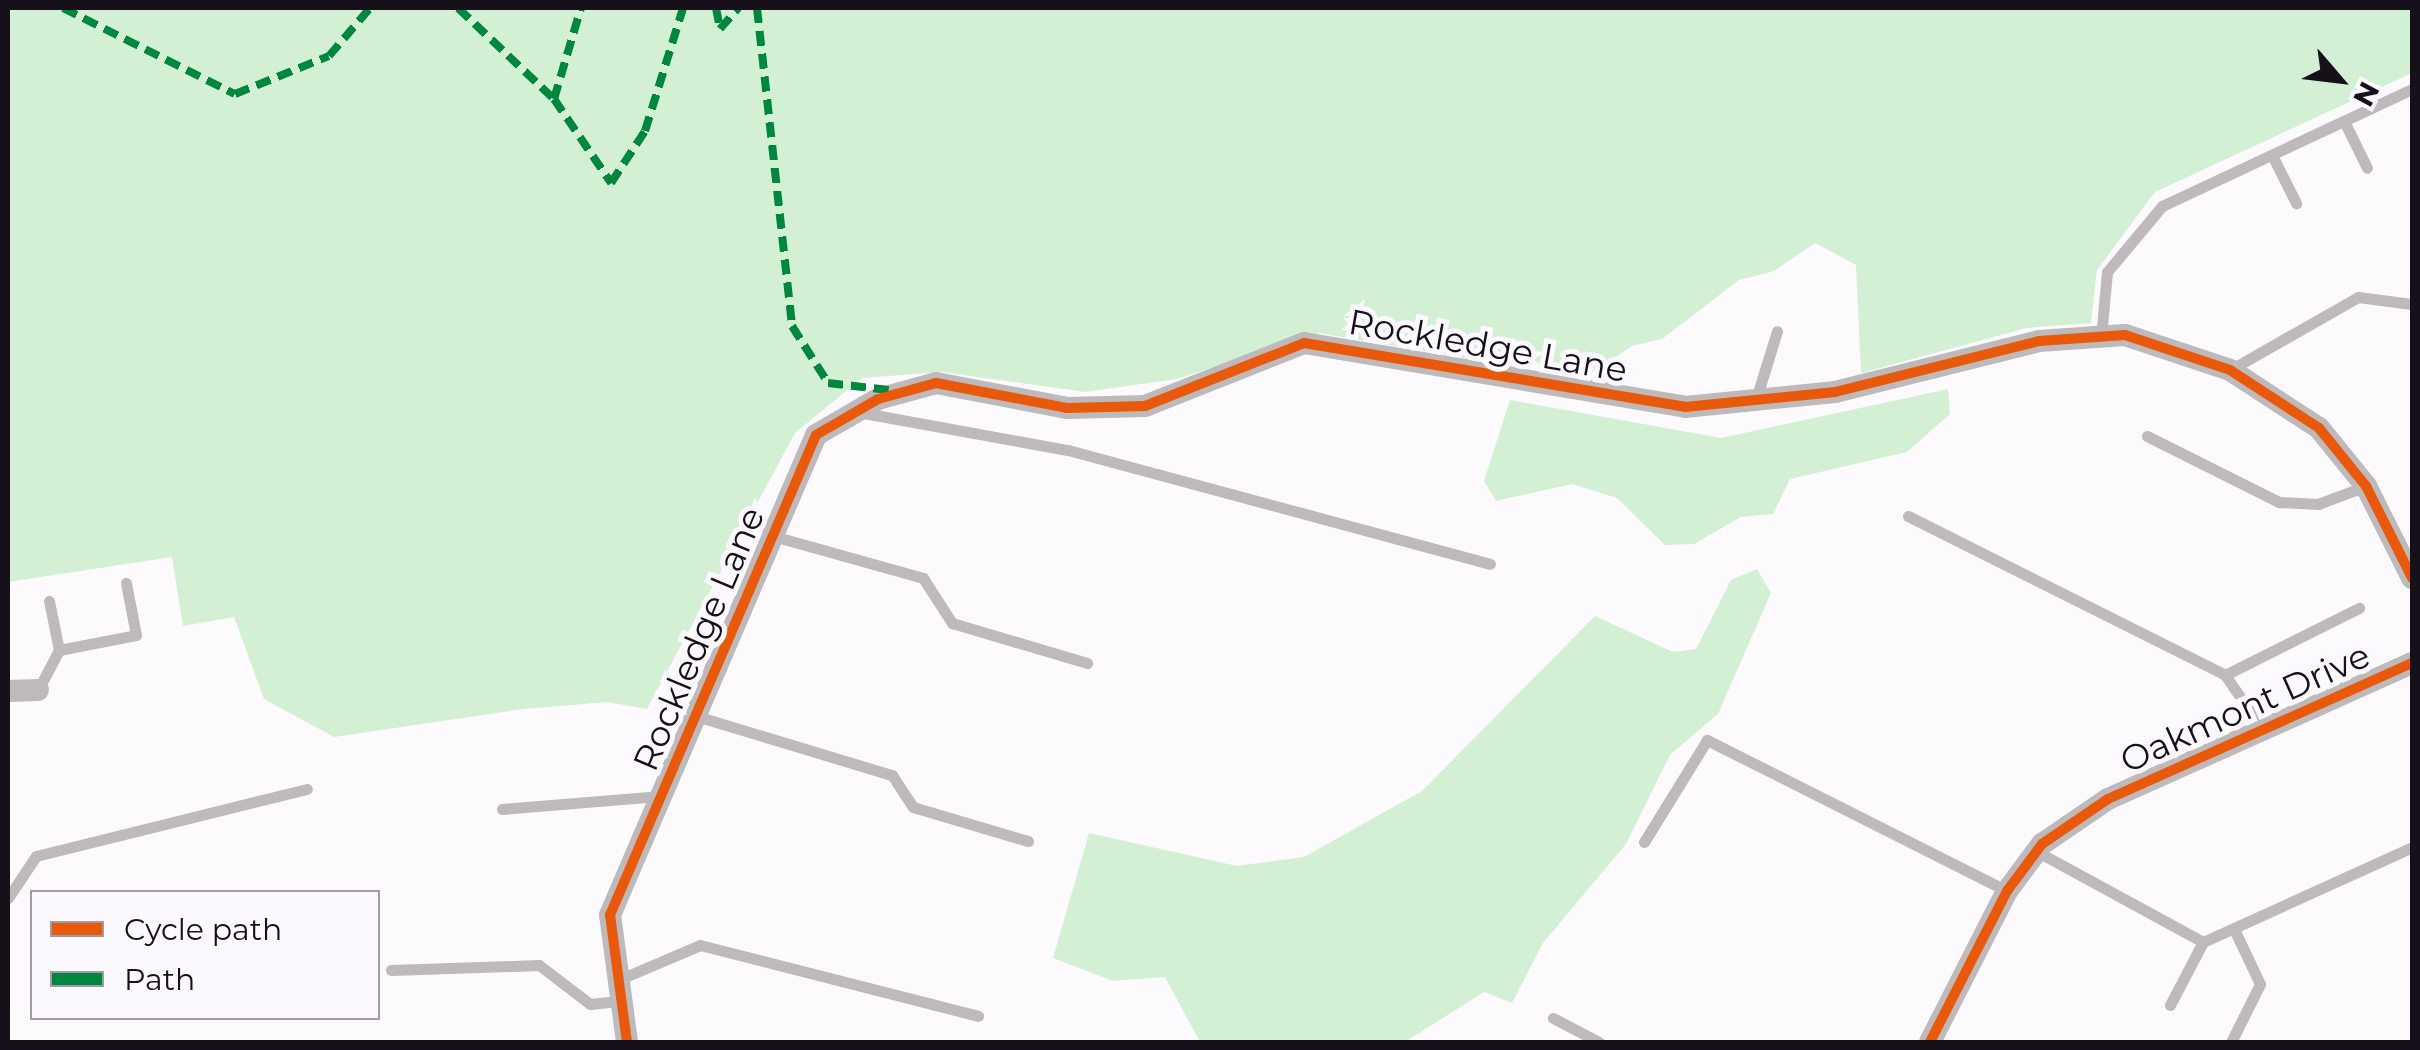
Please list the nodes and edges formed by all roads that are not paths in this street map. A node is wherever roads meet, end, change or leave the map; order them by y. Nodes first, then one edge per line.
1 (2412, 90) edge
2 (2344, 121) junction
3 (2272, 155) junction
4 (2367, 168) dead end
5 (2296, 203) dead end
6 (2412, 304) edge
7 (1777, 331) dead end
8 (2101, 337) junction
9 (2230, 370) junction
10 (1756, 400) junction
11 (856, 412) junction
12 (2147, 436) dead end
13 (2366, 486) junction
14 (1908, 516) dead end
15 (773, 536) junction
16 (1490, 564) dead end
17 (2412, 578) edge
18 (126, 583) dead end
19 (49, 601) dead end
20 (2359, 608) dead end
21 (59, 650) junction
22 (1087, 663) dead end
23 (2412, 663) edge
24 (2225, 674) junction
25 (38, 690) joint
26 (8, 691) edge
27 (696, 716) junction
28 (2264, 730) junction
29 (308, 789) dead end
30 (661, 796) junction
31 (502, 809) dead end
32 (1028, 841) dead end
33 (1644, 842) dead end
34 (2412, 847) edge
35 (2035, 850) junction
36 (2007, 891) junction
37 (8, 898) edge
38 (2234, 929) junction
39 (2204, 942) junction
40 (391, 970) dead end
41 (619, 990) junction
42 (2170, 1005) dead end
43 (978, 1016) dead end
44 (1553, 1018) dead end
45 (627, 1042) edge
46 (1600, 1042) edge
47 (1930, 1042) edge
48 (2230, 1042) edge

1 - 2 lane
2 - 3 lane
2 - 4 lane
3 - 5 lane
3 - 8 lane
6 - 9 lane
7 - 10 lane
8 - 9 street, Rockledge Lane
8 - 10 street, Rockledge Lane
9 - 13 street, Rockledge Lane
10 - 11 street, Rockledge Lane
11 - 15 street, Rockledge Lane
11 - 16 lane
12 - 13 lane
13 - 17 street, Rockledge Lane
14 - 24 lane
15 - 22 lane
15 - 27 street, Rockledge Lane
18 - 21 lane
19 - 21 lane
20 - 24 lane
21 - 25 lane
23 - 28 street, Oakmont Drive
24 - 28 lane
25 - 26 street
27 - 30 street, Rockledge Lane
27 - 32 lane
28 - 35 street, Oakmont Drive
29 - 37 lane
30 - 31 lane
30 - 41 street, Rockledge Lane
33 - 36 lane
34 - 38 lane
35 - 36 street, Oakmont Drive
35 - 39 lane
36 - 47 street, Oakmont Drive
38 - 39 lane
38 - 48 lane
39 - 42 lane
40 - 41 lane
41 - 43 lane
41 - 45 street, Rockledge Lane
44 - 46 lane

